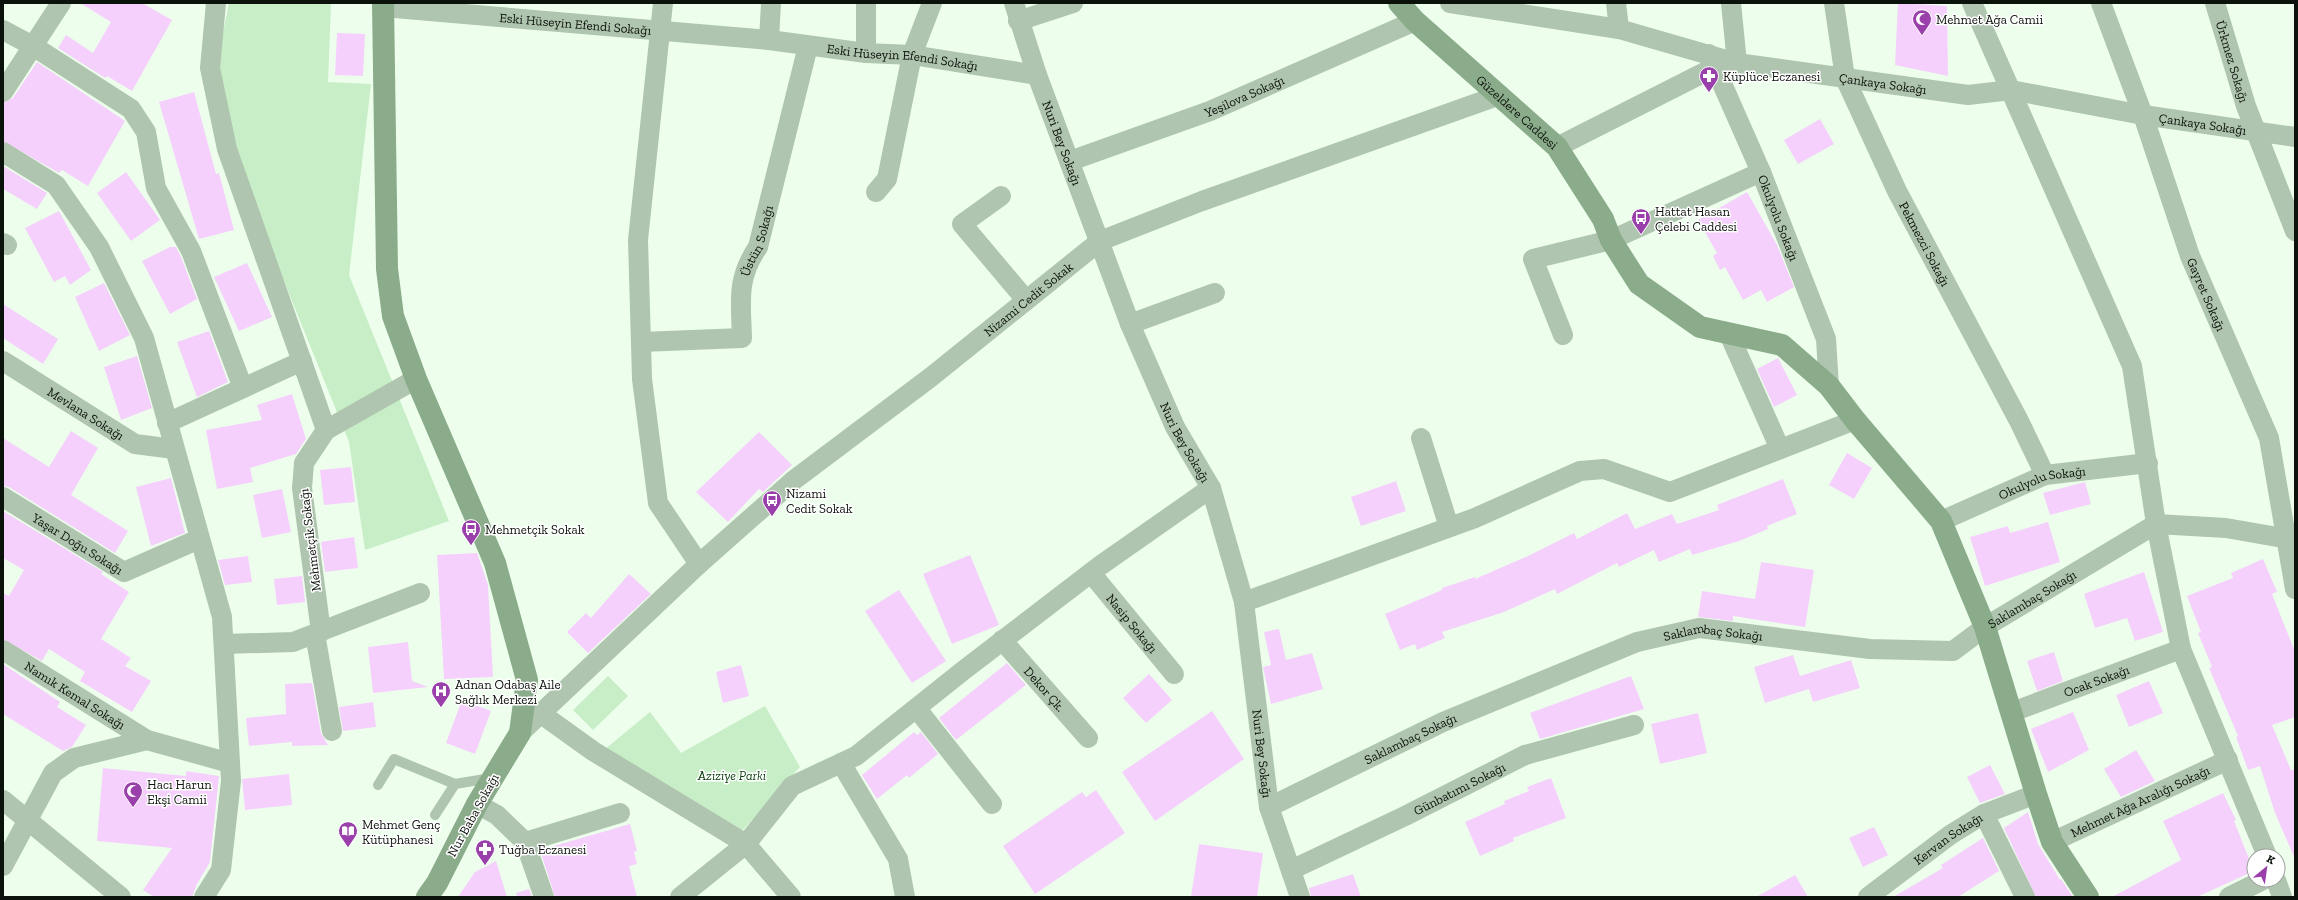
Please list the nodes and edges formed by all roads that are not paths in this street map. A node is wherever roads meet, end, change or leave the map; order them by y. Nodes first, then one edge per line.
1 (61, 3) edge
2 (216, 3) edge
3 (663, 3) edge
4 (771, 3) edge
5 (866, 3) edge
6 (932, 3) edge
7 (1073, 3) edge
8 (1399, 3) edge
9 (1450, 3) edge
10 (1616, 3) edge
11 (1731, 3) edge
12 (1834, 3) edge
13 (1972, 3) edge
14 (2101, 3) edge
15 (2215, 3) edge
16 (383, 5) edge
17 (1506, 7) edge
18 (1016, 12) edge
19 (1415, 21) junction
20 (1619, 29) junction
21 (3, 30) edge
22 (660, 32) junction
23 (768, 40) junction
24 (33, 46) junction
25 (808, 46) junction
26 (866, 53) junction
27 (912, 55) junction
28 (1712, 60) junction
29 (1737, 63) junction
30 (1037, 76) junction
31 (1845, 78) junction
32 (2011, 90) junction
33 (3, 92) edge
34 (1500, 95) junction
35 (2143, 115) junction
36 (2256, 130) junction
37 (2295, 137) edge
38 (1558, 147) junction
39 (3, 152) edge
40 (1070, 161) junction
41 (1761, 172) junction
42 (876, 192) dead end
43 (1001, 196) dead end
44 (2295, 231) edge
45 (1611, 240) junction
46 (1100, 241) junction
47 (1215, 294) dead end
48 (1026, 300) junction
49 (1130, 324) junction
50 (1729, 334) junction
51 (1563, 335) dead end
52 (641, 342) junction
53 (3, 361) edge
54 (302, 361) junction
55 (416, 379) junction
56 (1829, 386) junction
57 (243, 388) junction
58 (1855, 420) junction
59 (167, 423) junction
60 (326, 430) junction
61 (1421, 438) dead end
62 (174, 449) junction
63 (1780, 449) junction
64 (2148, 463) junction
65 (2045, 475) junction
66 (1212, 488) junction
67 (3, 497) edge
68 (1941, 520) junction
69 (2156, 524) junction
70 (1449, 527) junction
71 (200, 539) junction
72 (2290, 540) edge
73 (699, 564) junction
74 (1091, 573) junction
75 (2295, 589) edge
76 (420, 593) dead end
77 (1244, 602) junction
78 (1984, 627) junction
79 (318, 633) junction
80 (1002, 640) junction
81 (224, 644) junction
82 (2181, 649) junction
83 (3, 650) edge
84 (1174, 674) dead end
85 (917, 709) junction
86 (2012, 712) junction
87 (540, 713) junction
88 (1634, 726) dead end
89 (332, 731) dead end
90 (520, 733) junction
91 (1088, 738) dead end
92 (147, 740) junction
93 (2228, 760) junction
94 (230, 763) junction
95 (841, 763) junction
96 (493, 778) junction
97 (455, 784) junction
98 (378, 785) dead end
99 (2036, 794) junction
100 (3, 800) edge
101 (477, 804) junction
102 (992, 804) dead end
103 (1269, 807) junction
104 (620, 813) dead end
105 (1984, 814) junction
106 (436, 815) dead end
107 (28, 821) junction
108 (525, 842) junction
109 (2052, 842) junction
110 (746, 844) junction
111 (2264, 848) edge
112 (3, 866) edge
113 (1291, 870) junction
114 (2247, 888) edge
115 (1872, 896) edge
116 (121, 897) edge
117 (204, 897) edge
118 (426, 897) edge
119 (544, 897) edge
120 (680, 897) edge
121 (791, 897) edge
122 (905, 897) edge
123 (1300, 897) edge
124 (2025, 897) edge
125 (2088, 897) edge
126 (2229, 897) edge

1 - 24 street
2 - 54 street
3 - 22 street
4 - 23 street
5 - 26 street
6 - 27 street
7 - 18 street
8 - 19 street, Güzeldere Caddesi
9 - 17 street, Çankaya Sokağı
10 - 20 street
11 - 29 street
12 - 31 street, Pekmezci Sokağı
13 - 32 street
14 - 35 street, Gayret Sokağı
15 - 36 street, Ürkmez Sokağı
16 - 22 street, Eski Hüseyin Efendi Sokağı
16 - 55 street
17 - 20 street, Çankaya Sokağı
18 - 30 street, Nuri Bey Sokağı
19 - 34 street, Güzeldere Caddesi
19 - 40 street, Yeşilova Sokağı
20 - 28 street, Çankaya Sokağı
21 - 24 street
22 - 23 street, Eski Hüseyin Efendi Sokağı
22 - 52 street
23 - 25 street, Eski Hüseyin Efendi Sokağı
24 - 33 street
24 - 57 street
25 - 26 street, Eski Hüseyin Efendi Sokağı
25 - 52 street, Üstün Sokağı
26 - 27 street, Eski Hüseyin Efendi Sokağı
27 - 30 street, Eski Hüseyin Efendi Sokağı
27 - 42 street
28 - 29 street, Çankaya Sokağı
28 - 38 street
28 - 41 street, Okulyolu Sokağı
29 - 31 street, Çankaya Sokağı
30 - 40 street, Nuri Bey Sokağı
31 - 32 street, Çankaya Sokağı
31 - 65 street, Pekmezci Sokağı
32 - 35 street, Çankaya Sokağı
32 - 64 street
34 - 38 street, Güzeldere Caddesi
34 - 46 street, Nizami Cedit Sokak
35 - 36 street, Çankaya Sokağı
35 - 72 street, Gayret Sokağı
36 - 37 street, Çankaya Sokağı
36 - 44 street, Ürkmez Sokağı
38 - 45 street, Güzeldere Caddesi
39 - 59 street
40 - 46 street, Nuri Bey Sokağı
41 - 45 street
41 - 56 street, Okulyolu Sokağı
43 - 48 street
45 - 50 street, Güzeldere Caddesi
45 - 51 street
46 - 48 street, Nizami Cedit Sokak
46 - 49 street, Nuri Bey Sokağı
47 - 49 street
48 - 73 street, Nizami Cedit Sokak
49 - 66 street, Nuri Bey Sokağı
50 - 56 street, Güzeldere Caddesi
50 - 63 street
52 - 73 street
53 - 62 street, Mevlana Sokağı
54 - 57 street
54 - 60 street
55 - 60 street
55 - 90 street
56 - 58 street, Güzeldere Caddesi
57 - 59 street
58 - 63 street
58 - 68 street, Güzeldere Caddesi
59 - 62 street
60 - 79 street, Mehmetçik Sokağı
61 - 70 street
62 - 71 street
63 - 70 street
64 - 65 street, Okulyolu Sokağı
64 - 69 street
65 - 68 street, Okulyolu Sokağı
66 - 74 street
66 - 77 street, Nuri Bey Sokağı
67 - 71 street, Yaşar Doğu Sokağı
68 - 78 street, Güzeldere Caddesi
69 - 72 street
69 - 78 street, Saklambaç Sokağı
69 - 82 street
70 - 77 street
71 - 81 street
72 - 75 street, Gayret Sokağı
73 - 87 street, Nizami Cedit Sokak
74 - 80 street
74 - 84 street, Nasip Sokağı
76 - 79 street
77 - 103 street, Nuri Bey Sokağı
78 - 86 street, Güzeldere Caddesi
78 - 103 street, Saklambaç Sokağı
79 - 81 street
79 - 89 street, Mehmetçik Sokağı
80 - 85 street
80 - 91 street, Dekor Çk.
81 - 94 street
82 - 86 street, Ocak Sokağı
82 - 93 street
83 - 92 street, Namık Kemal Sokağı
85 - 95 street
85 - 102 street
86 - 99 street, Güzeldere Caddesi
87 - 90 street, Nizami Cedit Sokak
87 - 110 street
88 - 113 street, Günbatımı Sokağı
90 - 96 street, Nur Baba Sokağı
92 - 94 street
92 - 107 street
93 - 109 street, Mehmet Ağa Aralığı Sokağı
93 - 111 street
94 - 117 street
95 - 110 street
95 - 122 street
96 - 97 lane
96 - 101 street, Nur Baba Sokağı
97 - 98 lane
97 - 106 lane
99 - 105 street, Kervan Sokağı
99 - 109 street, Güzeldere Caddesi
100 - 107 street
101 - 108 street
101 - 118 street, Nur Baba Sokağı
103 - 113 street, Nuri Bey Sokağı
104 - 108 street
105 - 115 street, Kervan Sokağı
105 - 124 street
107 - 112 street
107 - 116 street
108 - 119 street
109 - 125 street, Güzeldere Caddesi
110 - 120 street
110 - 121 street
113 - 123 street, Nuri Bey Sokağı
114 - 126 street

